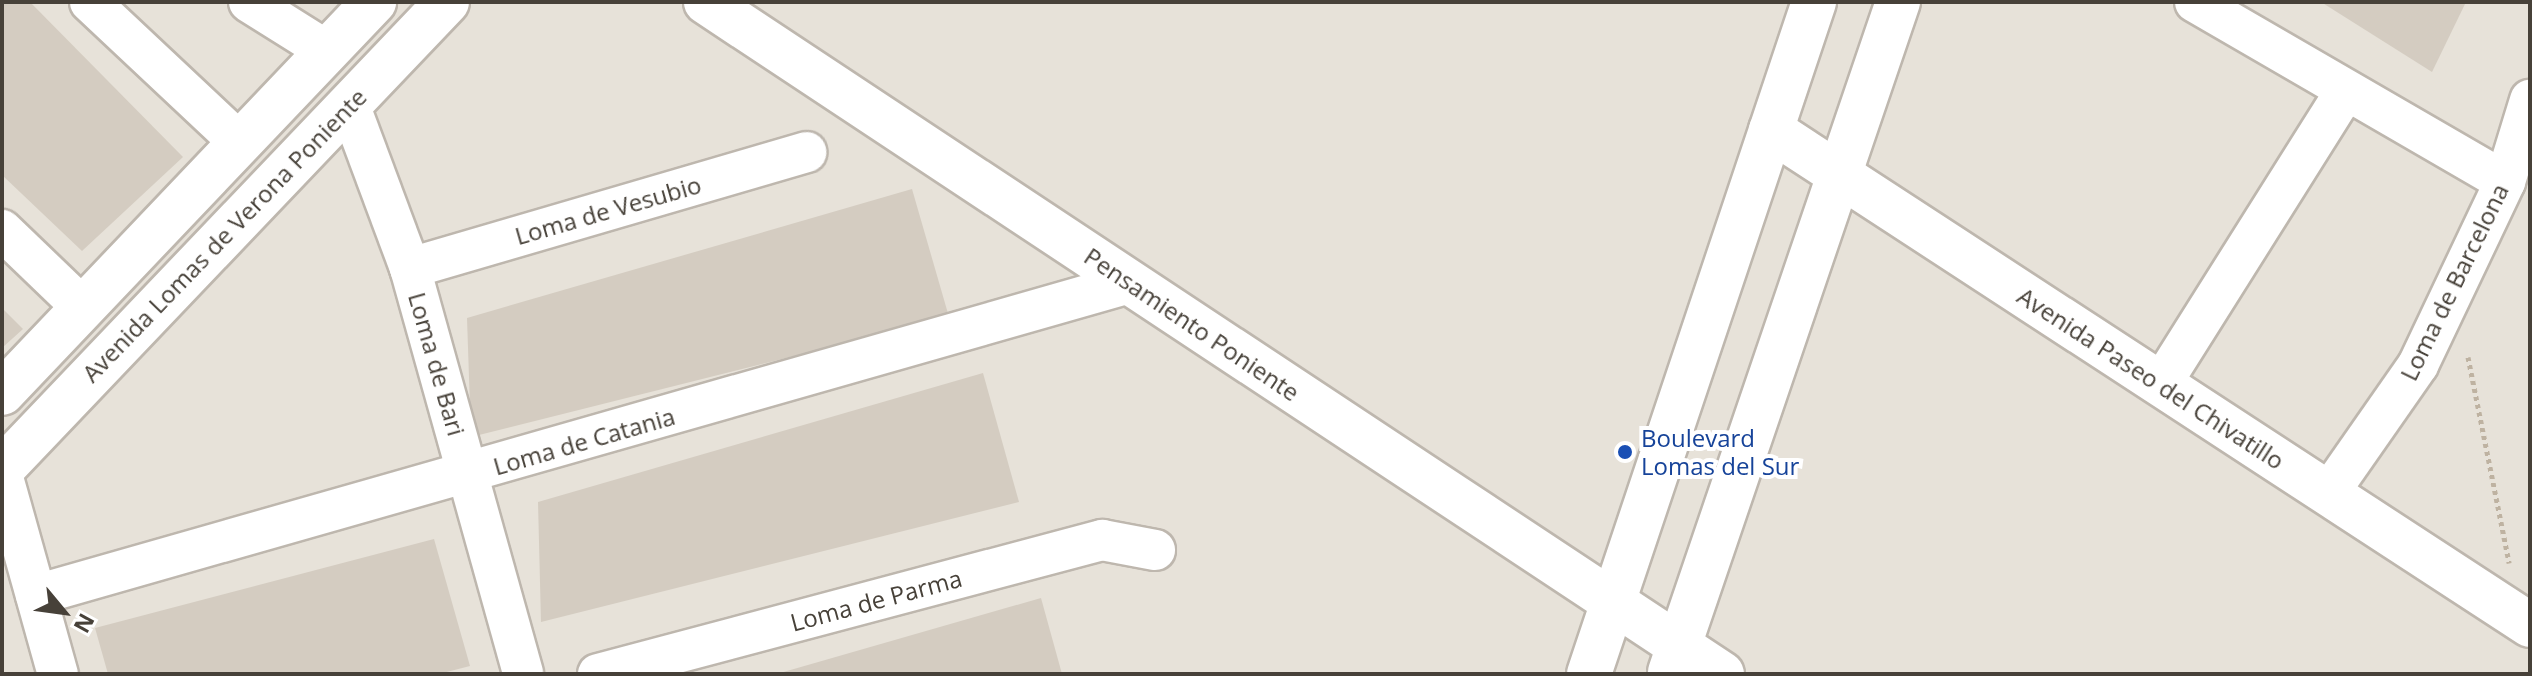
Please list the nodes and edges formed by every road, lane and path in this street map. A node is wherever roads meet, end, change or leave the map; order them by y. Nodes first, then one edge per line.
1 (90, 2) edge
2 (249, 2) edge
3 (374, 2) edge
4 (447, 2) edge
5 (706, 2) edge
6 (1814, 2) edge
7 (1898, 2) edge
8 (2195, 2) edge
9 (327, 51) junction
10 (2346, 90) junction
11 (2530, 100) edge
12 (349, 104) junction
13 (1771, 130) junction
14 (240, 143) junction
15 (806, 152) dead end
16 (1839, 174) junction
17 (2505, 182) junction
18 (2, 230) edge
19 (410, 268) junction
20 (1130, 283) junction
21 (2454, 289) junction
22 (83, 308) junction
23 (2161, 384) junction
24 (2, 393) edge
25 (2, 472) edge
26 (468, 475) junction
27 (2328, 494) junction
28 (1155, 550) dead end
29 (36, 595) junction
30 (1612, 604) junction
31 (2525, 622) edge
32 (1674, 660) edge
33 (58, 674) edge
34 (523, 674) edge
35 (598, 674) edge
36 (1589, 674) edge
37 (1722, 674) edge

1 - 14 street
2 - 9 street
3 - 9 street, Avenida Lomas de Verona Poniente
4 - 12 street, Avenida Lomas de Verona Poniente
5 - 20 street, Pensamiento Poniente
6 - 13 street
7 - 16 street
8 - 10 street
9 - 14 street, Avenida Lomas de Verona Poniente
10 - 17 street
10 - 23 street
11 - 17 street, Loma de Barcelona
12 - 19 street, Loma de Bari
12 - 25 street, Avenida Lomas de Verona Poniente
13 - 16 street, Avenida Paseo del Chivatillo
13 - 30 street
14 - 22 street, Avenida Lomas de Verona Poniente
15 - 19 street, Loma de Vesubio
16 - 23 street, Avenida Paseo del Chivatillo
16 - 32 street
17 - 21 street, Loma de Barcelona
18 - 22 street
19 - 26 street, Loma de Bari
20 - 26 street, Loma de Catania
20 - 30 street, Pensamiento Poniente
21 - 27 street, Loma de Barcelona
21 - 31 path
22 - 24 street, Avenida Lomas de Verona Poniente
23 - 27 street, Avenida Paseo del Chivatillo
25 - 29 street
26 - 29 street, Loma de Catania
26 - 34 street, Loma de Bari
27 - 31 street, Avenida Paseo del Chivatillo
28 - 35 street, Loma de Parma
29 - 33 street
30 - 32 street, Pensamiento Poniente
30 - 36 street
32 - 37 street

